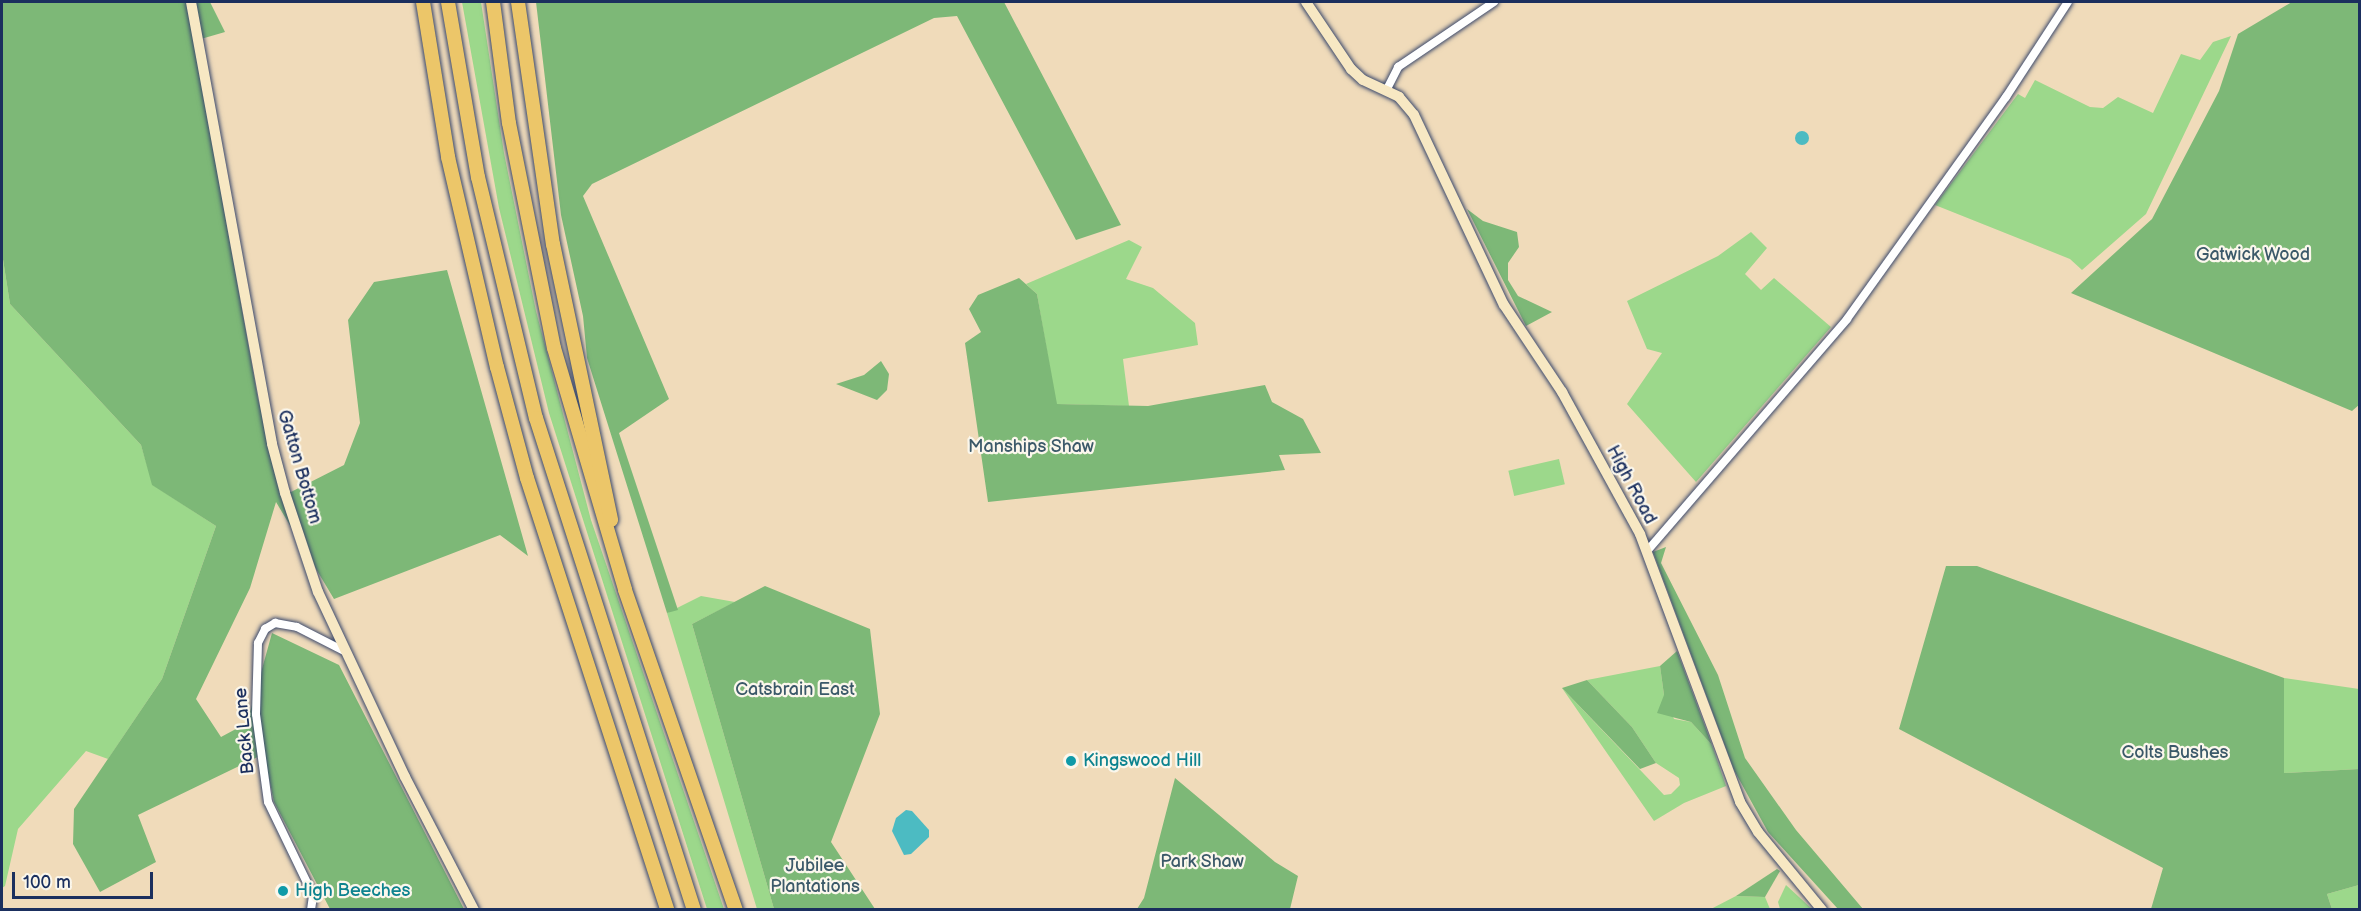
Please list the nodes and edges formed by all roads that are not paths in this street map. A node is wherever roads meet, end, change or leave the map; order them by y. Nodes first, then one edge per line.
1 (191, 2) edge
2 (423, 2) edge
3 (448, 2) edge
4 (493, 2) edge
5 (518, 2) edge
6 (1306, 2) edge
7 (1494, 2) edge
8 (2068, 2) edge
9 (1387, 89) junction
10 (1647, 551) junction
11 (625, 590) junction
12 (346, 652) junction
13 (311, 909) edge
14 (474, 909) edge
15 (667, 909) edge
16 (694, 909) edge
17 (736, 909) edge
18 (1822, 909) edge

1 - 12 street, Gatton Bottom
2 - 15 highway
3 - 16 highway
4 - 11 highway
5 - 11 highway
6 - 9 street, High Road
7 - 9 street
8 - 10 street
9 - 10 street, High Road
10 - 18 street, High Road
11 - 17 highway
12 - 13 street, Back Lane
12 - 14 street, Gatton Bottom

